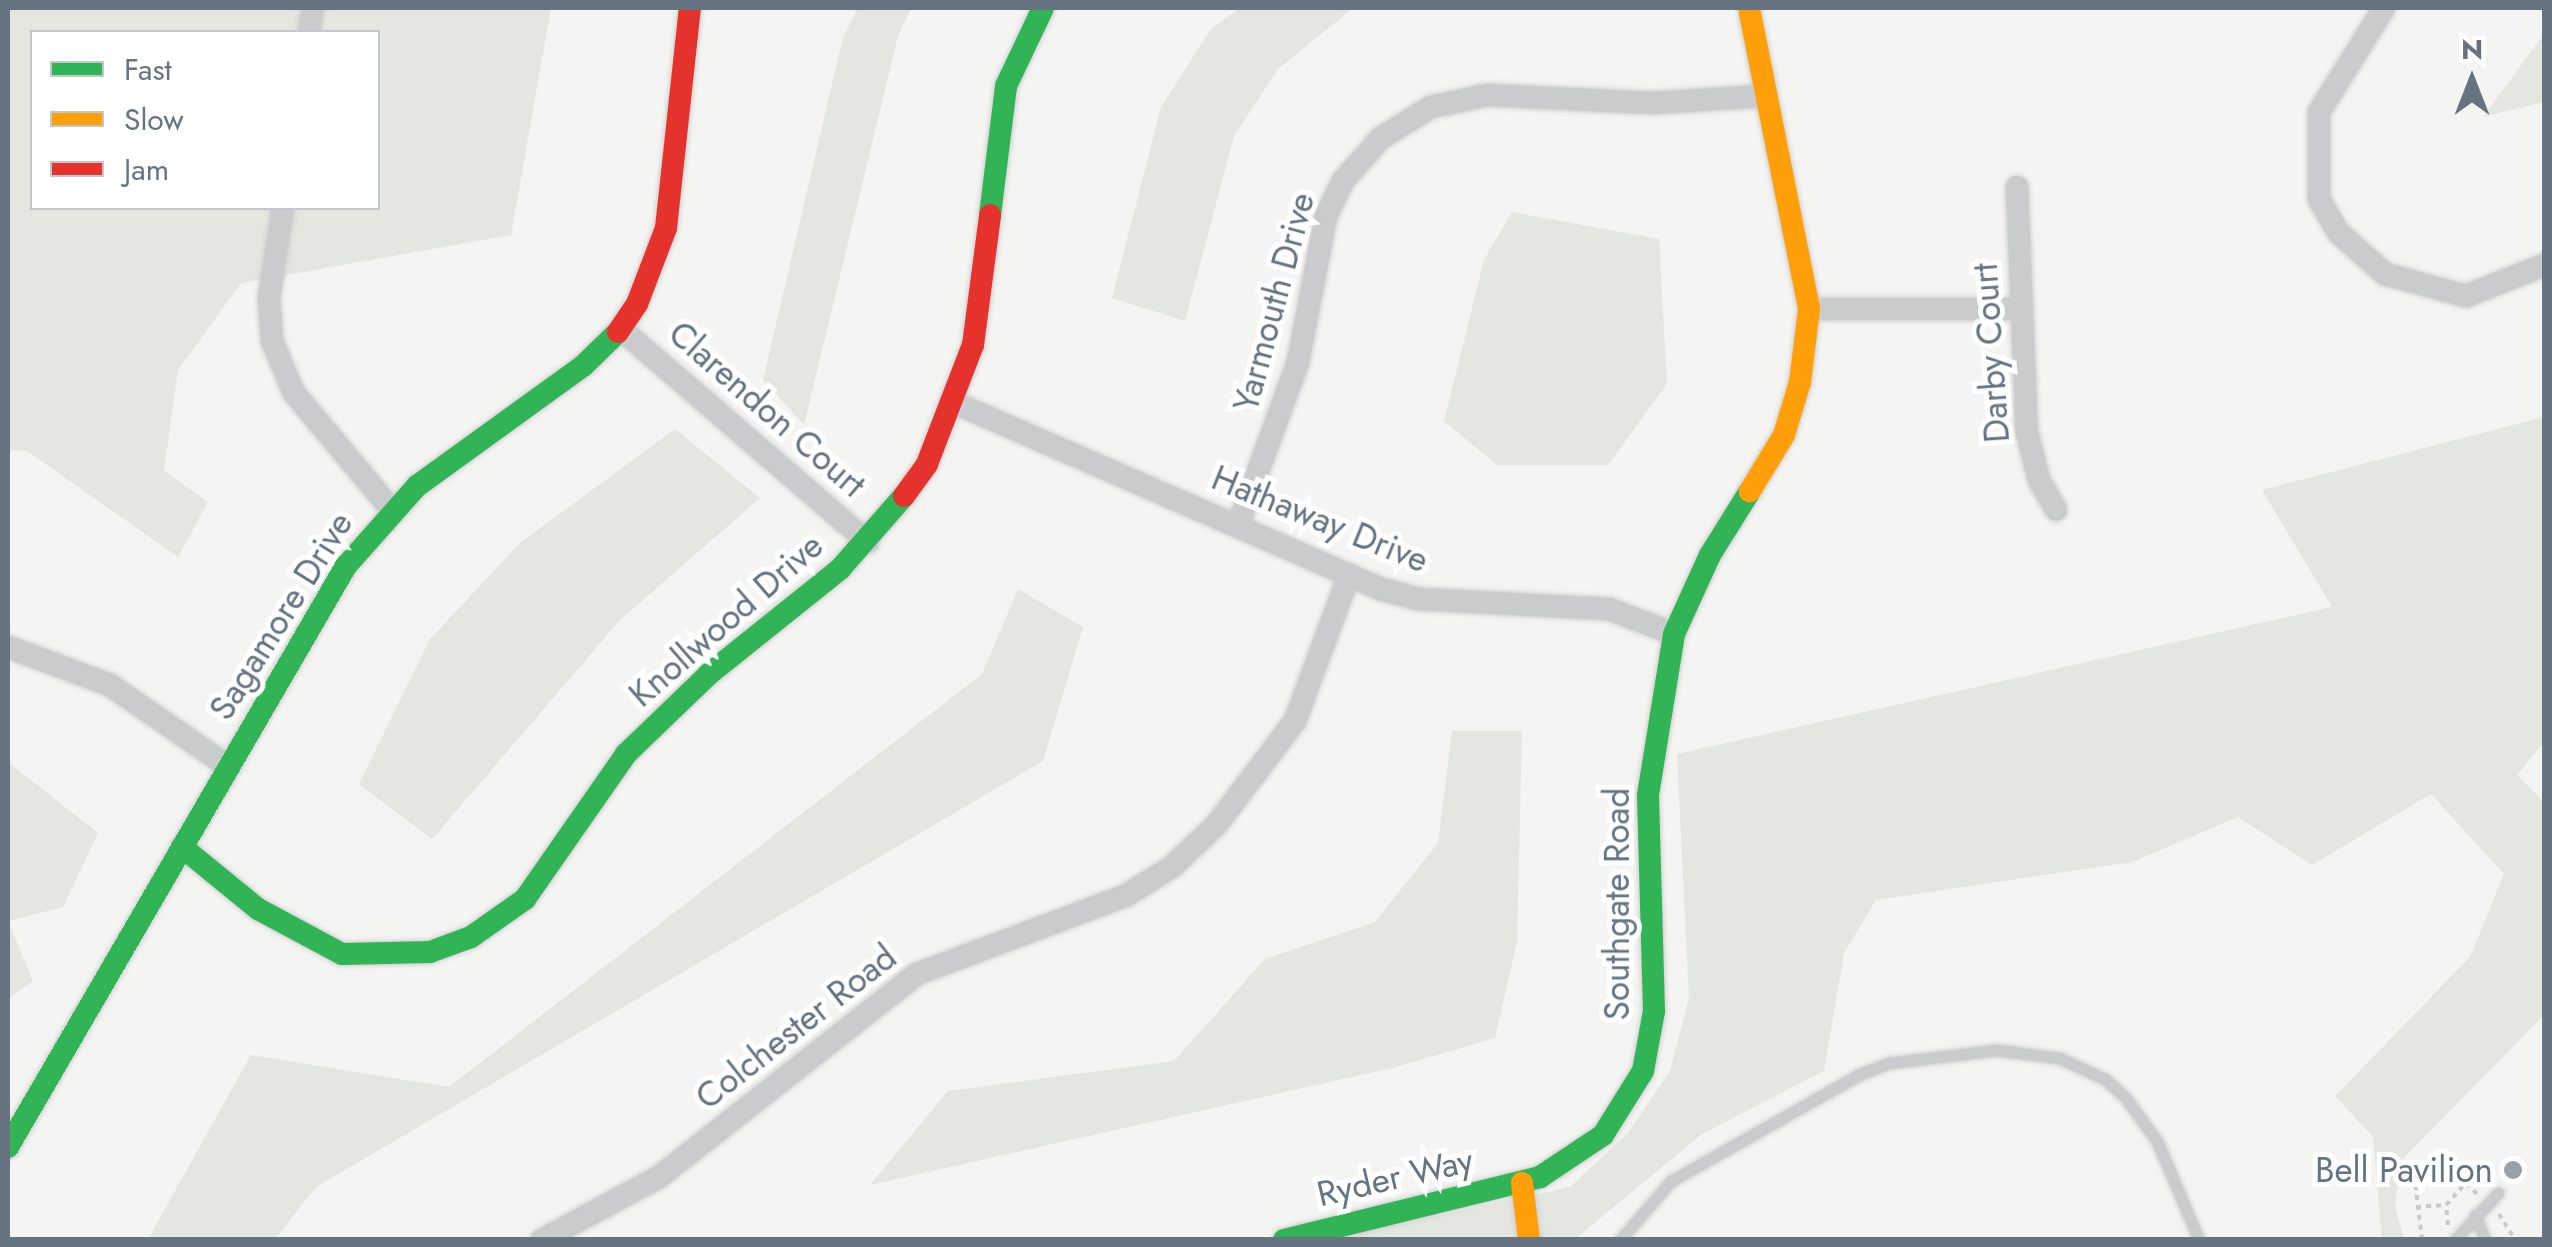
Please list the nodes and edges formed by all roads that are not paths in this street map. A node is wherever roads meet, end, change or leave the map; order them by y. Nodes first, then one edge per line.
1 (690, 8) edge
2 (1042, 8) edge
3 (1749, 8) edge
4 (2384, 8) edge
5 (1764, 96) junction
6 (2017, 188) dead end
7 (283, 210) edge
8 (2544, 265) edge
9 (1809, 310) junction
10 (2018, 310) junction
11 (621, 329) junction
12 (955, 403) junction
13 (391, 509) junction
14 (2056, 509) dead end
15 (1238, 526) junction
16 (868, 542) junction
17 (1349, 575) junction
18 (1674, 634) junction
19 (8, 647) edge
20 (229, 767) junction
21 (182, 846) junction
22 (8, 1147) edge
23 (1522, 1184) junction
24 (2498, 1192) dead end
25 (2475, 1215) junction
26 (542, 1240) edge
27 (1284, 1240) edge
28 (1529, 1240) edge
29 (1620, 1240) edge
30 (2198, 1240) edge
31 (2455, 1240) edge
32 (2485, 1240) edge

1 - 11 street, Sagamore Drive
2 - 12 street, Knollwood Drive
3 - 5 street, Southgate Road
4 - 8 street
5 - 9 street, Southgate Road
5 - 15 street, Yarmouth Drive
6 - 10 street, Darby Court
7 - 13 street
9 - 10 street
9 - 18 street, Southgate Road
10 - 14 street, Darby Court
11 - 13 street, Sagamore Drive
11 - 16 street, Clarendon Court
12 - 15 street, Hathaway Drive
12 - 16 street, Knollwood Drive
13 - 20 street, Sagamore Drive
15 - 17 street, Hathaway Drive
16 - 21 street, Knollwood Drive
17 - 18 street, Hathaway Drive
17 - 26 street, Colchester Road
18 - 23 street, Southgate Road
19 - 20 street
20 - 21 street, Sagamore Drive
21 - 22 street, Sagamore Drive
23 - 27 street, Ryder Way
23 - 28 street
24 - 25 lane
25 - 31 lane
25 - 32 lane
29 - 30 lane

